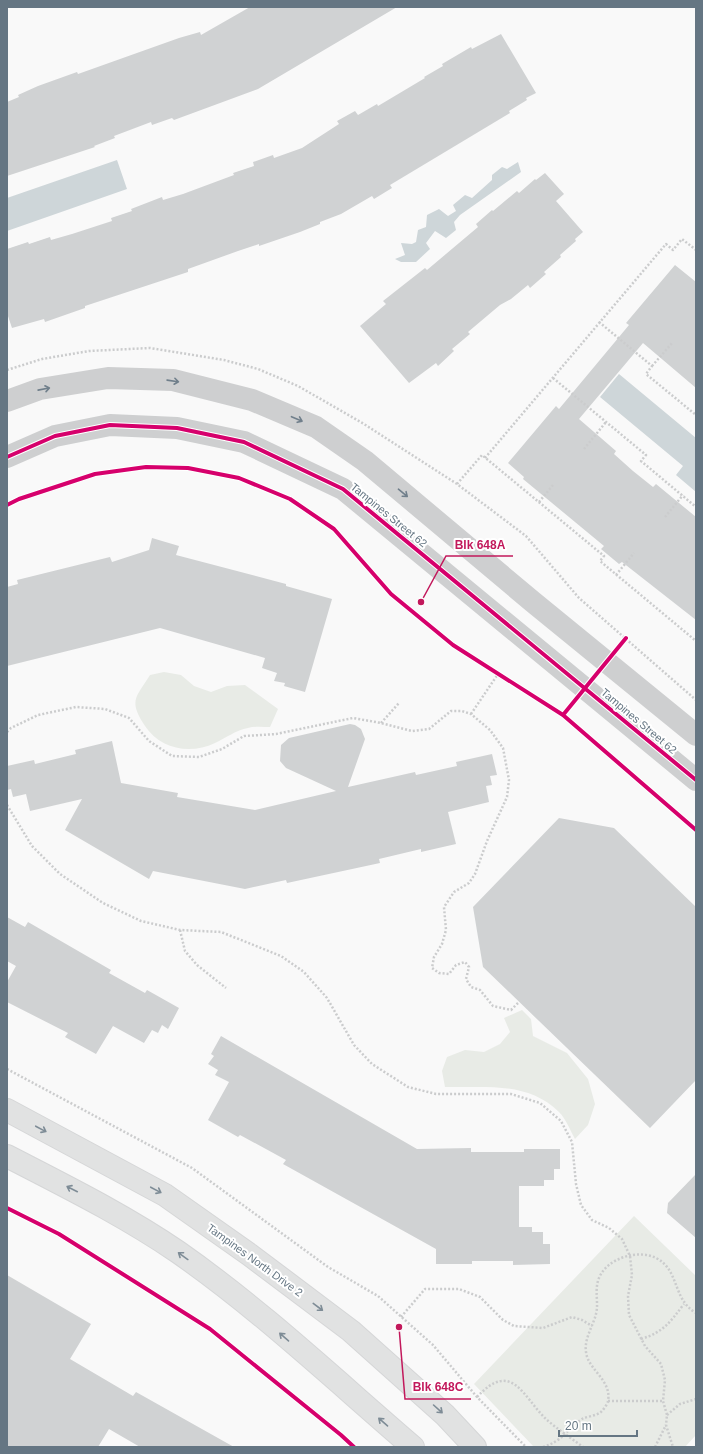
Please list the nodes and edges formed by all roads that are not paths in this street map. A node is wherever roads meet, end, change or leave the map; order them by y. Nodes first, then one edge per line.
1 (7, 401) edge
2 (7, 457) edge
3 (696, 735) edge
4 (696, 780) edge
5 (7, 1110) edge
6 (7, 1156) edge
7 (413, 1447) edge
8 (476, 1447) edge

1 -> 3 street
2 - 4 street, Tampines Street 62
5 -> 8 street, Tampines North Drive 2
7 -> 6 street

